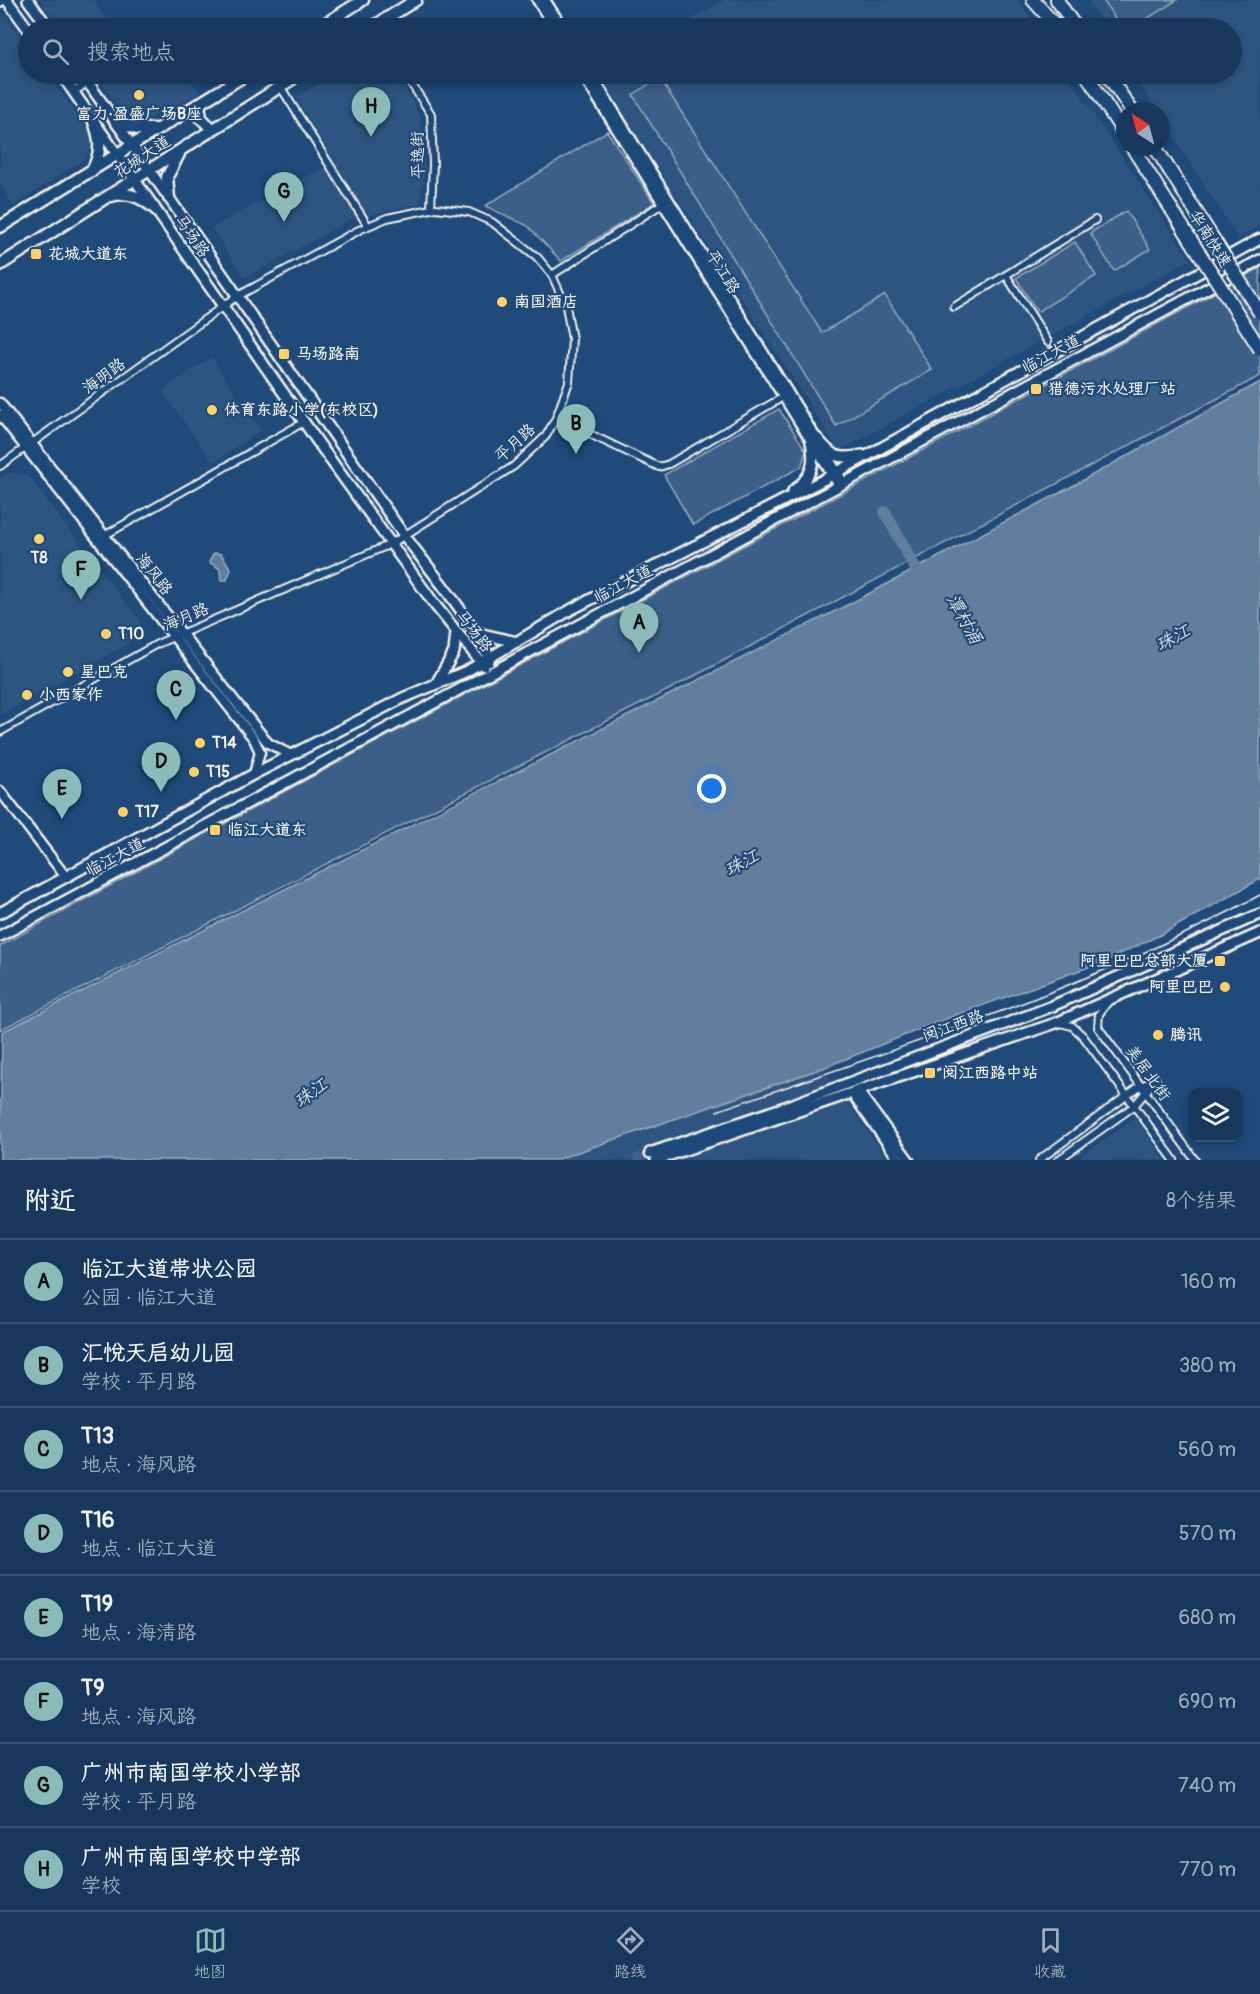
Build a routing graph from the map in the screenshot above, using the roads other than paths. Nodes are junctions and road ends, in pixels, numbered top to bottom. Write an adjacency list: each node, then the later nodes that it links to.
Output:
1 (7, 0): 10 (main road)
2 (28, 0): 11 (main road)
3 (363, 0): 12 (main road)
4 (416, 0): 13 (main road)
5 (537, 0): 14 (street)
6 (545, 0): 15 (street)
7 (1033, 0): 16 (highway)
8 (1040, 0): 17 (highway)
9 (1059, 0): 18 (highway)
10 (20, 18)
11 (42, 18)
12 (334, 18)
13 (389, 18)
14 (548, 18)
15 (557, 18)
16 (1048, 18)
17 (1051, 18)
18 (1069, 18)
19 (68, 84): 30 (main road, 马场路)
20 (85, 84): 30 (street)
21 (89, 84): 35 (main road, 马场路)
22 (231, 84): 32 (main road, 花城大道)
23 (283, 84): 29 (main road, 花城大道)
24 (412, 84): 50 (street, 平逸街)
25 (589, 84): 48 (street, 平江路)
26 (597, 84): 48 (street, 平江路)
27 (1092, 84): 34 (highway)
28 (1114, 84): 31 (highway)
29 (280, 86): 37 (main road, 花城大道); 52 (street)
30 (74, 92): 33 (main road, 马场路)
31 (1126, 102)
32 (199, 104): 36 (main road, 花城大道); 37 (main road)
33 (93, 118): 40 (main road, 马场路); 44 (main road)
34 (1116, 121)
35 (116, 122): 36 (main road); 38 (main road, 马场路)
36 (160, 129): 38 (main road, 花城大道)
37 (212, 129): 39 (main road, 花城大道)
38 (132, 146): 40 (main road, 花城大道); 43 (main road, 马场路)
39 (184, 148): 43 (main road, 花城大道); 47 (main road)
40 (118, 155): 44 (main road, 花城大道); 45 (main road, 马场路)
41 (1138, 156): 64 (highway, 华南快速, bridge)
42 (1161, 156): 62 (highway, 华南快速, bridge)
43 (149, 170): 45 (main road, 花城大道); 47 (main road, 马场路)
44 (92, 171): 53 (main road, 花城大道)
45 (135, 179): 46 (main road, 花城大道); 49 (main road, 马场路)
46 (105, 198): 49 (main road); 56 (main road, 花城大道)
47 (169, 198): 59 (main road, 马场路)
48 (666, 201): 57 (street); 65 (street, 平江路); 70 (street, 平江路)
49 (154, 208): 60 (main road, 马场路)
50 (431, 208): 52 (street, 平月路); 57 (street, 平月路)
51 (1095, 220): 58 (street)
52 (368, 226): 59 (street, 平月路)
53 (0, 227)
54 (1260, 239): 72 (main road, 临江大道)
55 (1260, 260): 75 (main road, 临江大道)
56 (0, 265)
57 (552, 275): 68 (street, 平月路)
58 (1006, 275): 61 (street); 63 (street)
59 (237, 297): 60 (street, 海明路); 79 (main road, 马场路)
60 (223, 306): 69 (main road, 马场路); 71 (street, 海明路)
61 (954, 307)
62 (1260, 313)
63 (1048, 342)
64 (1260, 349)
65 (783, 397): 68 (street); 70 (street, 平江路)
66 (0, 403): 71 (street, 海风路)
67 (0, 415): 71 (street, 海风路)
68 (556, 418): 79 (street, 平月路)
69 (303, 422): 80 (street); 81 (main road, 马场路)
70 (814, 440): 72 (main road); 74 (street, 平江路); 76 (main road)
71 (30, 446): 73 (street, 海明路); 80 (street, 海风路)
72 (870, 454): 74 (main road, 临江大道)
73 (0, 466)
74 (835, 474): 75 (street, 平江路); 76 (main road, 临江大道)
75 (841, 484): 78 (main road, 临江大道)
76 (778, 503): 77 (main road, 临江大道)
77 (748, 518): 78 (main road); 82 (main road, 临江大道)
78 (755, 531): 83 (main road, 临江大道)
79 (405, 536): 81 (street, 平月路); 84 (main road, 马场路)
80 (102, 537): 86 (street, 海风路)
81 (391, 544): 85 (main road, 马场路); 86 (street, 海月路)
82 (572, 609): 83 (main road); 87 (main road, 临江大道)
83 (582, 622): 90 (main road, 临江大道)
84 (469, 625): 85 (main road); 87 (main road); 88 (main road, 马场路)
85 (456, 632): 89 (main road, 马场路); 91 (main road)
86 (177, 635): 94 (street, 海月路); 95 (street, 海风路); 96 (street, 海风路)
87 (517, 642): 88 (main road, 临江大道)
88 (488, 658): 89 (main road, 临江大道); 90 (main road, 马场路)
89 (479, 664): 90 (main road, 马场路); 91 (main road, 临江大道)
90 (491, 670): 93 (main road, 临江大道)
91 (435, 686): 92 (main road, 临江大道)
92 (403, 698): 93 (main road); 95 (main road, 临江大道)
93 (411, 714): 102 (main road, 临江大道)
94 (0, 732)
95 (291, 755): 96 (main road, 临江大道)
96 (254, 774): 98 (main road, 临江大道)
97 (0, 791): 98 (street)
98 (66, 877): 99 (main road, 临江大道)
99 (0, 913)
100 (1260, 914): 110 (main road, 阅江西路)
101 (1260, 933): 103 (main road, 阅江西路)
102 (0, 936)
103 (1111, 999): 104 (main road, 阅江西路); 105 (street, 美居北街)
104 (1056, 1023): 106 (main road, 阅江西路); 108 (street, 美居北街)
105 (1140, 1086): 107 (street, 美居北街); 107 (street); 108 (street)
106 (855, 1093): 110 (main road, 阅江西路); 112 (street); 113 (street)
107 (1146, 1094): 109 (street); 117 (street, 美居北街)
108 (1126, 1096): 109 (street, 美居北街); 111 (street)
109 (1134, 1106): 115 (street); 116 (street, 美居北街)
110 (653, 1157)
111 (1048, 1157): 114 (street)
112 (899, 1160)
113 (909, 1160)
114 (1039, 1160)
115 (1058, 1160)
116 (1174, 1160)
117 (1195, 1160)

